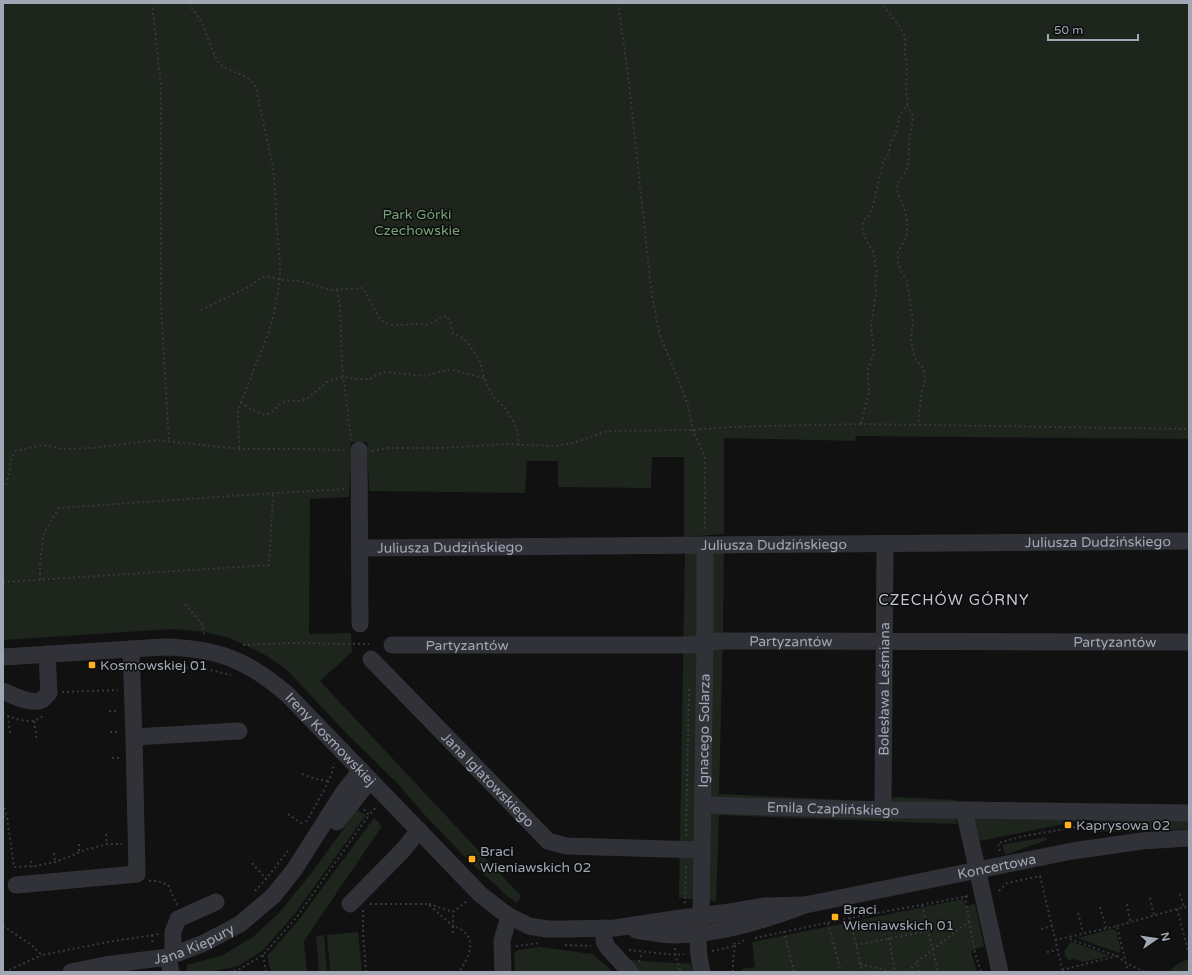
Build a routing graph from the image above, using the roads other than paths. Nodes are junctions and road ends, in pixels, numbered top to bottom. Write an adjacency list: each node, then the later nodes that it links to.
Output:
1 (357, 451): 5 (street)
2 (1189, 541): 3 (street, Juliusza Dudzińskiego)
3 (885, 544): 4 (street, Juliusza Dudzińskiego); 8 (street, Bolesława Leśmiana)
4 (705, 545): 5 (street, Juliusza Dudzińskiego); 7 (street, Ignacego Solarza)
5 (360, 548): 6 (street)
6 (360, 624)
7 (706, 642): 8 (street, Partyzantów); 10 (street, Partyzantów); 19 (street, Ignacego Solarza)
8 (885, 642): 9 (street, Partyzantów); 20 (street, Bolesława Leśmiana)
9 (1189, 642)
10 (392, 645)
11 (131, 649): 12 (street, Ireny Kosmowskiej); 17 (street); 18 (street, Ireny Kosmowskiej)
12 (47, 654): 13 (street, Ireny Kosmowskiej); 15 (street)
13 (3, 657)
14 (372, 659): 25 (street, Jana Iglatowskiego)
15 (3, 691)
16 (239, 730): 17 (street)
17 (126, 734): 27 (street)
18 (365, 775): 23 (street, Ireny Kosmowskiej); 33 (street, Jana Kiepury)
19 (703, 805): 20 (street, Emila Czaplińskiego); 25 (street, Ignacego Solarza)
20 (884, 810): 21 (street, Emila Czaplińskiego)
21 (964, 810): 22 (street, Emila Czaplińskiego); 26 (street)
22 (1189, 813)
23 (419, 830): 29 (street); 30 (street, Ireny Kosmowskiej)
24 (1189, 838): 26 (street, Koncertowa)
25 (694, 850): 31 (street, Ignacego Solarza)
26 (977, 870): 31 (street, Koncertowa); 39 (street)
27 (16, 885)
28 (216, 902): 33 (street)
29 (350, 904)
30 (509, 916): 32 (street, Ireny Kosmowskiej); 35 (street)
31 (701, 927): 32 (street, Ireny Kosmowskiej); 37 (street); 38 (street)
32 (610, 928): 36 (street)
33 (171, 961): 34 (street, Jana Kiepury)
34 (71, 972)
35 (503, 972)
36 (630, 972)
37 (702, 972)
38 (712, 972)
39 (1000, 972)

